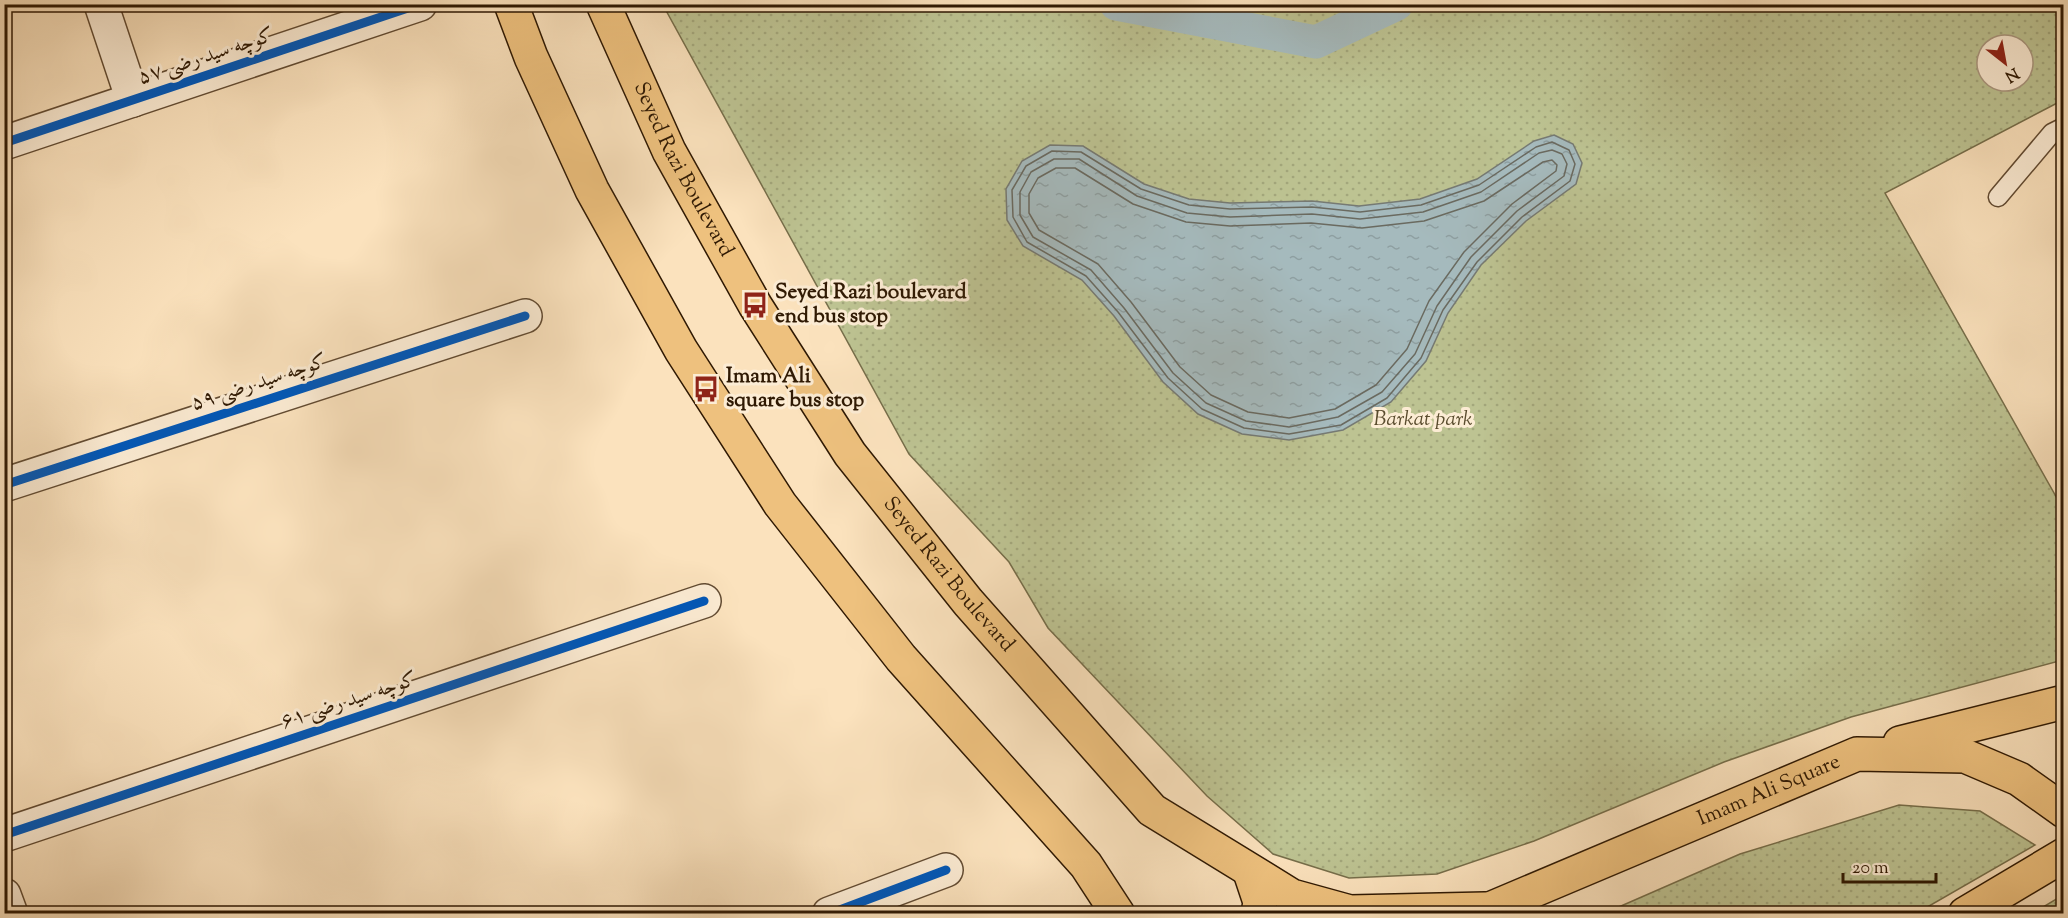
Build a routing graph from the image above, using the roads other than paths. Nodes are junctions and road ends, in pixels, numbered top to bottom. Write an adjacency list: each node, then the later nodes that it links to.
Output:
1 (101, 4): 5 (street)
2 (420, 4): 5 (street, کوچه سید رضی ۵۷)
3 (511, 4): 23 (main road)
4 (603, 4): 18 (main road, Seyed Razi Boulevard)
5 (133, 100): 7 (street, کوچه سید رضی ۵۷)
6 (2064, 127): 8 (lane)
7 (4, 143)
8 (1998, 197)
9 (525, 316): 10 (street, کوچه سید رضی ۵۹)
10 (4, 485)
11 (704, 601): 15 (street, کوچه سید رضی ۶۱)
12 (2064, 702): 13 (main road)
13 (1857, 754): 14 (main road, Imam Ali Square); 20 (main road, Imam Ali Square)
14 (2064, 811)
15 (4, 835)
16 (2064, 855): 25 (main road)
17 (946, 870): 22 (street)
18 (1250, 872): 20 (main road, Seyed Razi Boulevard); 24 (main road)
19 (4, 895): 21 (street)
20 (1481, 911)
21 (10, 914)
22 (830, 914)
23 (1118, 914)
24 (1258, 914)
25 (1965, 914)

